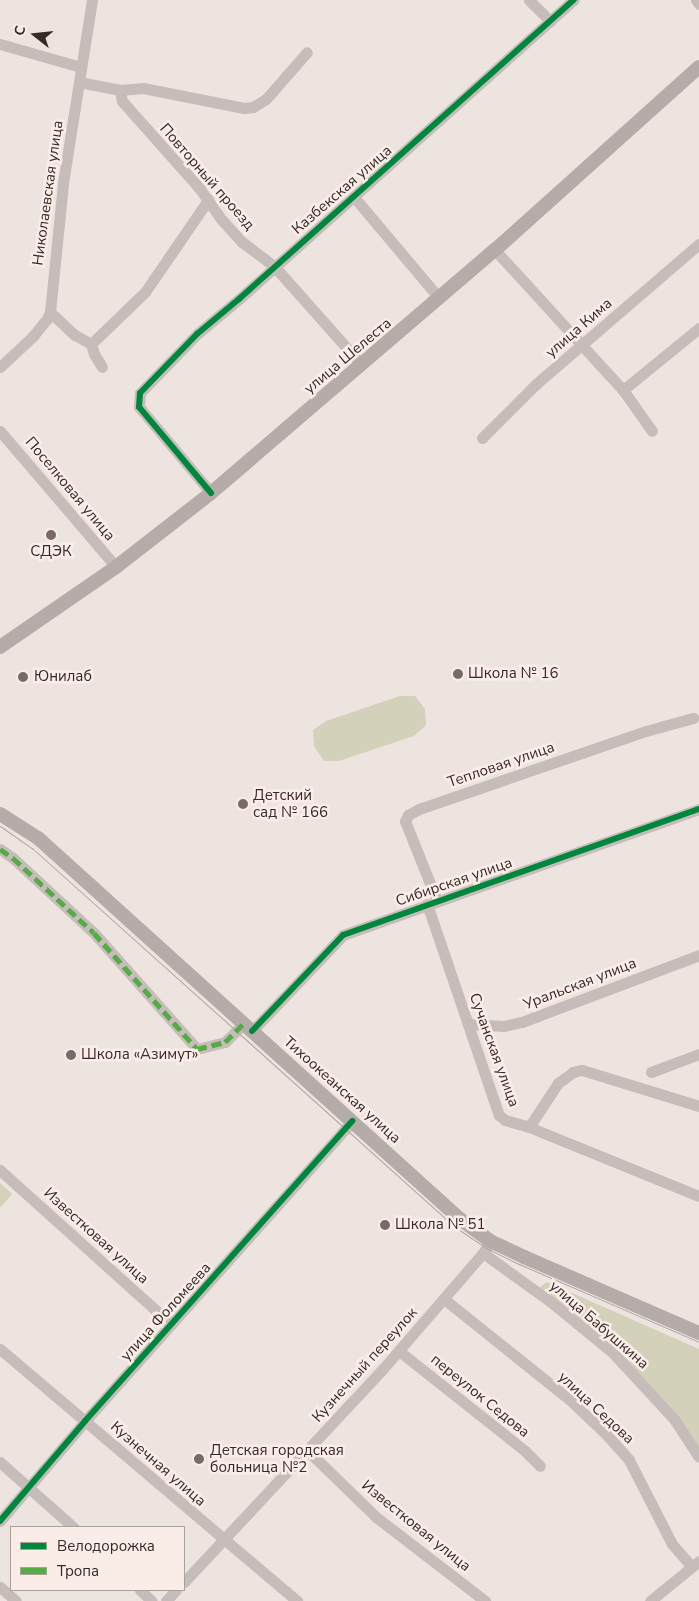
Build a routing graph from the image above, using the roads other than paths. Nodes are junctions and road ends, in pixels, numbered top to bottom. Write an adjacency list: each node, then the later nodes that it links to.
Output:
1 (92, 0): 9 (street, Николаевская улица)
2 (529, 0): 6 (street)
3 (574, 0): 6 (street, Казбекская улица)
4 (696, 0): 5 (street)
5 (699, 4)
6 (550, 21): 13 (street, Казбекская улица)
7 (0, 44): 9 (street)
8 (307, 52): 12 (street)
9 (81, 67): 11 (street, Николаевская улица)
10 (699, 67): 16 (main road, улица Шелеста)
11 (79, 82): 12 (street); 19 (street, Николаевская улица)
12 (120, 90): 14 (street, Повторный проезд)
13 (354, 197): 17 (street, Казбекская улица); 18 (street)
14 (208, 200): 17 (street, Повторный проезд); 21 (street)
15 (699, 244): 22 (street, улица Кима)
16 (495, 250): 18 (main road, улица Шелеста); 22 (street)
17 (274, 266): 23 (street, Повторный проезд); 30 (street, Казбекская улица)
18 (439, 298): 23 (main road, улица Шелеста)
19 (50, 312): 21 (street); 24 (street)
20 (699, 328): 26 (street)
21 (91, 344): 25 (street)
22 (582, 344): 26 (street); 29 (street, улица Кима)
23 (362, 365): 30 (main road, улица Шелеста)
24 (0, 367)
25 (102, 367)
26 (622, 390): 27 (street)
27 (652, 431)
28 (2, 437): 31 (street, Поселковая улица)
29 (482, 438)
30 (211, 493): 31 (main road, улица Шелеста)
31 (116, 567): 32 (main road, улица Шелеста)
32 (0, 647)
33 (693, 718): 37 (street, Тепловая улица)
34 (699, 809): 37 (street, Сибирская улица)
35 (0, 814): 40 (main road, Тихоокеанская улица)
36 (0, 849): 40 (street, Сибирская улица)
37 (432, 902): 39 (street, Сучанская улица); 40 (street, Сибирская улица)
38 (699, 955): 39 (street, Уральская улица)
39 (468, 1024): 45 (street, Сучанская улица)
40 (248, 1027): 44 (main road, Тихоокеанская улица)
41 (699, 1054): 42 (street)
42 (651, 1072)
43 (699, 1106): 45 (street)
44 (352, 1121): 48 (main road, Тихоокеанская улица); 50 (street, улица Фоломеева)
45 (529, 1127): 47 (street, Сучанская улица)
46 (0, 1170): 50 (street, Известковая улица)
47 (699, 1196)
48 (487, 1247): 49 (street, Кузнечный переулок); 51 (main road, Тихоокеанская улица); 56 (street, улица Бабушкина)
49 (444, 1299): 53 (street, Кузнечный переулок); 63 (street, улица Седова)
50 (171, 1324): 54 (street, улица Фоломеева)
51 (699, 1333)
52 (0, 1349): 54 (street, Кузнечная улица)
53 (400, 1351): 55 (street, Кузнечный переулок); 58 (street, переулок Седова)
54 (85, 1420): 59 (street, улица Фоломеева); 62 (street, Кузнечная улица)
55 (308, 1451): 62 (street, Кузнечный переулок); 72 (street, Известковая улица)
56 (699, 1457)
57 (0, 1462): 59 (street)
58 (540, 1466)
59 (29, 1486): 60 (street, улица Фоломеева); 61 (street)
60 (0, 1520)
61 (72, 1526)
62 (223, 1540): 64 (street, Кузнечный переулок); 71 (street, Кузнечная улица)
63 (696, 1564): 73 (street)
64 (185, 1581)
65 (0, 1587): 68 (street)
66 (141, 1591): 69 (street)
67 (175, 1591): 70 (street)
68 (16, 1601)
69 (152, 1601)
70 (166, 1601)
71 (297, 1601)
72 (485, 1601)
73 (650, 1601)

